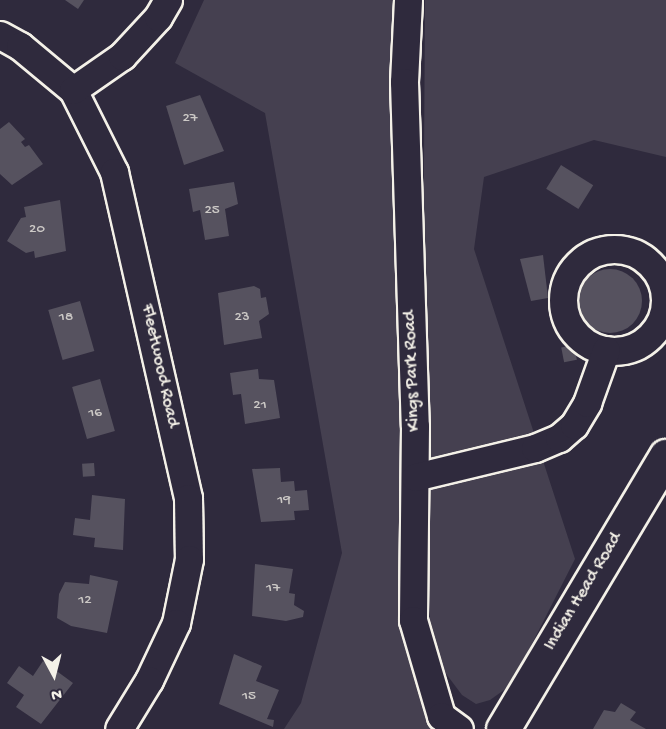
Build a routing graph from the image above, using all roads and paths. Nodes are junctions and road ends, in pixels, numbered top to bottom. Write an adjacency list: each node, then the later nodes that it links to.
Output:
1 (168, 0): 4 (street)
2 (408, 0): 7 (street, Kings Park Road)
3 (0, 35): 4 (street, Fleetwood Road)
4 (73, 90): 8 (street, Fleetwood Road)
5 (606, 350): 7 (street)
6 (666, 456): 10 (main road, Indian Head Road)
7 (415, 477): 9 (street, Kings Park Road)
8 (119, 729)
9 (459, 729)
10 (503, 729)

